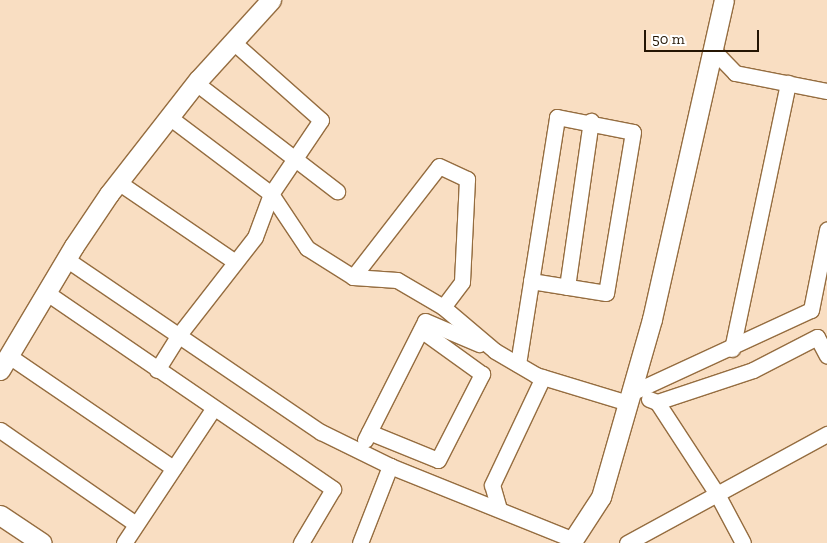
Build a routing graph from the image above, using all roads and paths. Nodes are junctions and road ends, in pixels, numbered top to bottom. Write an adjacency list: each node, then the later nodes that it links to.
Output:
1 (271, 0): 3 (street)
2 (724, 0): 4 (street)
3 (232, 41): 5 (street); 10 (street)
4 (713, 50): 6 (street); 31 (street)
5 (196, 83): 8 (street); 10 (street)
6 (788, 83): 7 (street); 24 (street)
7 (827, 91)
8 (169, 116): 11 (street); 13 (street)
9 (591, 121): 18 (street); 19 (street); 19 (street)
10 (297, 158): 12 (street); 13 (street)
11 (118, 182): 15 (street); 16 (street)
12 (337, 190)
13 (272, 194): 16 (street); 17 (street)
14 (827, 230): 24 (street)
15 (66, 260): 20 (street); 23 (street)
16 (234, 261): 23 (street)
17 (353, 277): 21 (street); 21 (street)
18 (531, 281): 19 (street); 28 (street)
19 (567, 287)
20 (47, 293): 27 (street); 29 (street)
21 (443, 307): 25 (street)
22 (421, 330): 25 (street); 35 (street); 35 (street)
23 (178, 336): 29 (street); 37 (street)
24 (732, 349): 31 (street)
25 (495, 351): 28 (street)
26 (827, 356): 32 (street)
27 (4, 363): 39 (street)
28 (518, 364): 30 (street)
29 (157, 370): 33 (street)
30 (543, 377): 31 (street); 41 (street)
31 (630, 398): 32 (street); 45 (street)
32 (657, 402): 40 (street)
33 (213, 409): 39 (street); 44 (street)
34 (0, 430): 43 (street)
35 (369, 432): 37 (street)
36 (827, 434): 40 (street)
37 (360, 450): 38 (street)
38 (390, 466): 41 (street); 48 (street)
39 (173, 468): 43 (street)
40 (717, 494): 49 (street); 50 (street)
41 (499, 509): 45 (street)
42 (0, 515): 46 (street)
43 (136, 524): 47 (street)
44 (304, 542)
45 (572, 542)
46 (42, 543)
47 (124, 543)
48 (360, 543)
49 (627, 543)
50 (743, 543)

